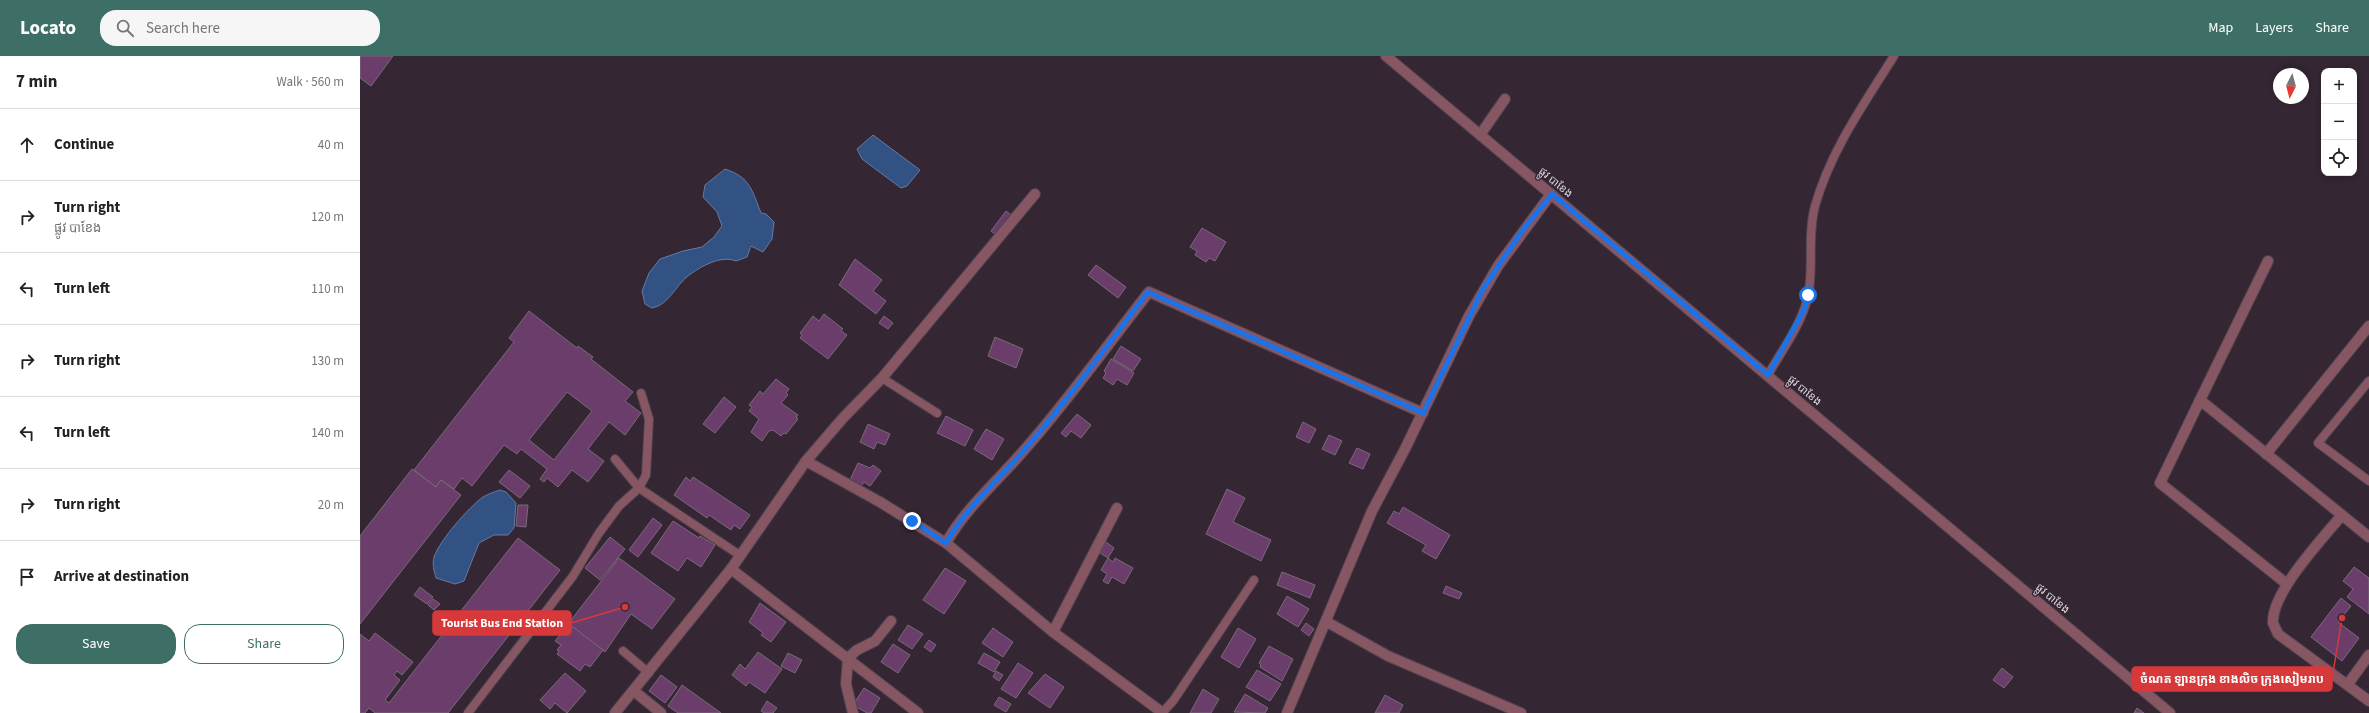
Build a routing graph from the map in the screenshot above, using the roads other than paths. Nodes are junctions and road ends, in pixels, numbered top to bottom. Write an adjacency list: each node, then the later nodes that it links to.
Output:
1 (1386, 56): 4 (street, ផ្លូវ បាខែង)
2 (1894, 56): 9 (lane)
3 (1505, 99): 4 (street)
4 (1480, 135): 6 (street, ផ្លូវ បាខែង)
5 (1035, 194): 10 (street)
6 (1552, 194): 9 (street, ផ្លូវ បាខែង); 15 (street)
7 (2268, 261): 13 (street)
8 (2369, 326): 16 (street)
9 (1768, 375): 47 (street, ផ្លូវ បាខែង)
10 (882, 378): 14 (lane); 18 (street)
11 (2369, 381): 19 (lane)
12 (641, 393): 20 (lane)
13 (2200, 400): 16 (street); 28 (street)
14 (937, 413)
15 (1423, 413): 24 (street); 30 (street)
16 (2266, 454): 22 (street)
17 (615, 459): 20 (lane)
18 (806, 461): 24 (street); 25 (street)
19 (2369, 481)
20 (638, 488): 25 (lane); 39 (lane)
21 (1117, 508): 31 (street)
22 (2342, 515): 23 (street); 28 (street)
23 (2369, 537)
24 (946, 543): 31 (street)
25 (741, 556): 26 (street)
26 (731, 569): 34 (street); 35 (street)
27 (1254, 580): 44 (lane)
28 (2287, 584): 36 (street)
29 (891, 621): 34 (street)
30 (1327, 622): 45 (street); 46 (street)
31 (1053, 632): 44 (street)
32 (623, 651): 35 (lane)
33 (2369, 655): 36 (street)
34 (848, 658): 42 (street); 43 (street)
35 (649, 672): 37 (street)
36 (2348, 684): 38 (street)
37 (634, 691): 40 (street); 41 (street)
38 (2369, 701)
39 (468, 713)
40 (615, 713)
41 (661, 713)
42 (852, 713)
43 (918, 713)
44 (1162, 713)
45 (1287, 713)
46 (1521, 713)
47 (2170, 713)

